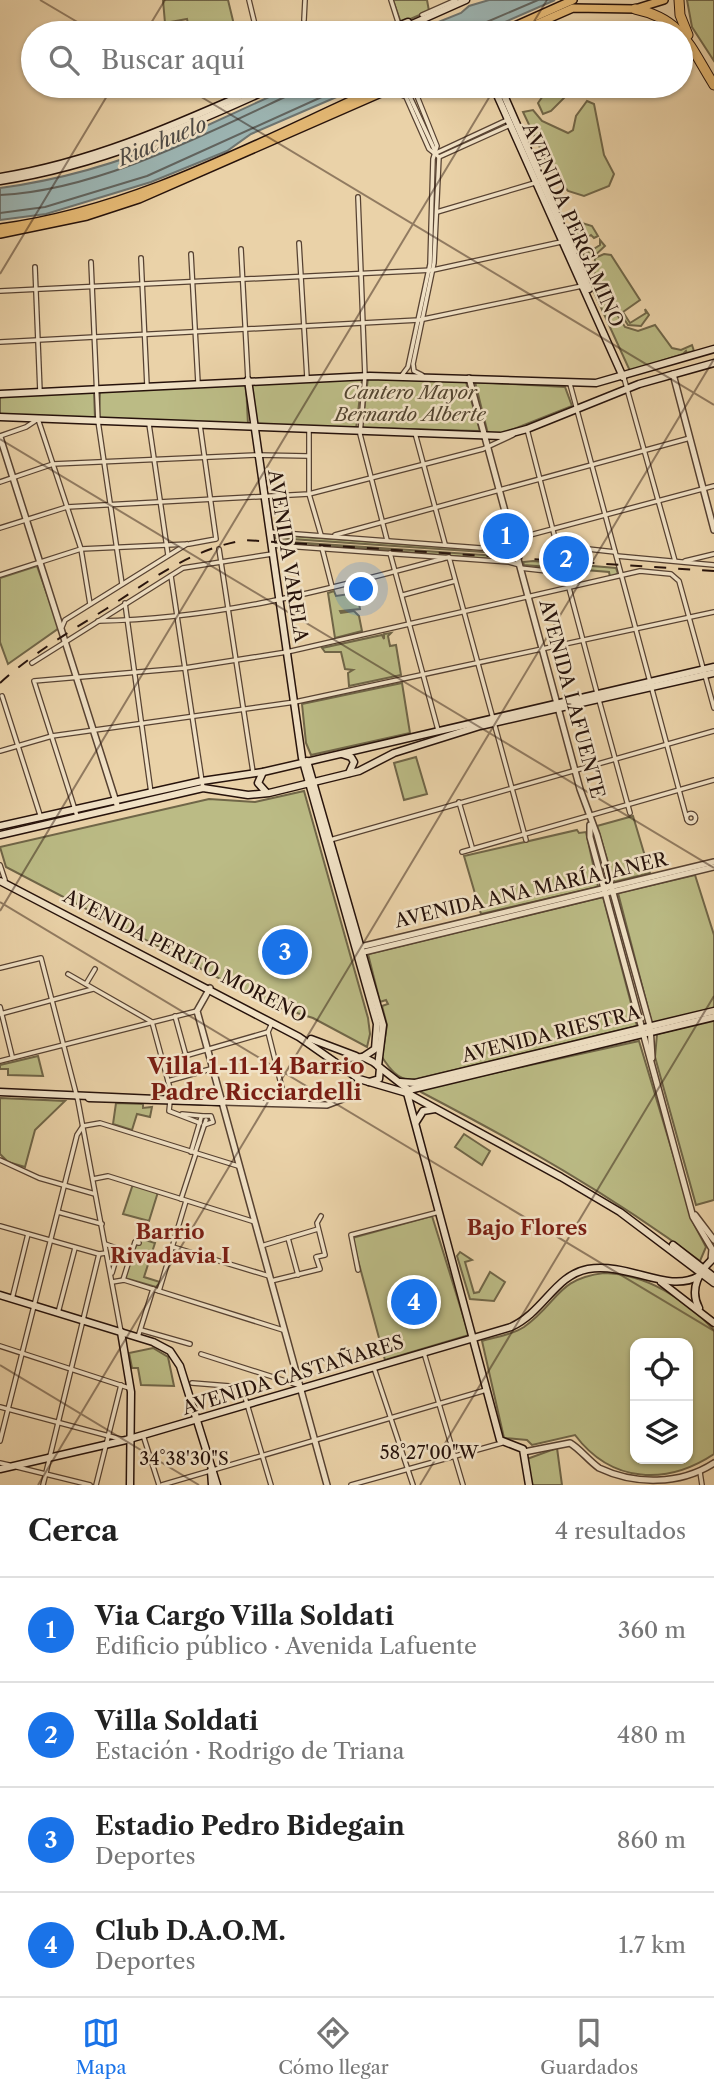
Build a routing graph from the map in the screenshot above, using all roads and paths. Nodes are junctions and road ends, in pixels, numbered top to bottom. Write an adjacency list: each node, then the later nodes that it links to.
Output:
1 (249, 0): 12 (street)
2 (305, 0): 11 (street)
3 (391, 0): 13 (street)
4 (466, 0): 9 (main road)
5 (573, 0): 15 (main road)
6 (618, 0): 10 (main road)
7 (664, 0): 10 (main road)
8 (679, 0): 18 (highway)
9 (456, 1): 14 (main road)
10 (635, 9): 16 (main road); 17 (highway)
11 (304, 20)
12 (254, 21)
13 (398, 21)
14 (414, 21)
15 (526, 21)
16 (543, 21)
17 (669, 21)
18 (683, 21)
19 (693, 43): 21 (highway)
20 (693, 52): 22 (highway)
21 (714, 76)
22 (714, 85)
23 (234, 98): 35 (main road)
24 (247, 98): 35 (main road)
25 (356, 98): 34 (main road)
26 (363, 98): 34 (main road)
27 (406, 98): 33 (street)
28 (411, 98): 33 (street)
29 (418, 98): 33 (street)
30 (500, 98): 32 (main road, AVENIDA PERGAMINO)
31 (504, 98): 32 (main road, AVENIDA PERGAMINO)
32 (512, 121): 33 (street); 36 (main road, AVENIDA PERGAMINO)
33 (437, 155): 39 (street)
34 (216, 164): 38 (main road); 38 (main road)
35 (0, 179)
36 (539, 182): 39 (street); 43 (main road, AVENIDA PERGAMINO)
37 (359, 197): 51 (street)
38 (88, 212): 40 (main road)
39 (434, 212): 50 (street)
40 (33, 225): 41 (main road); 42 (main road)
41 (0, 228)
42 (0, 234)
43 (564, 239): 50 (street); 57 (main road, AVENIDA PERGAMINO)
44 (299, 243): 52 (street)
45 (241, 249): 53 (street)
46 (191, 254): 54 (street)
47 (141, 258): 55 (street)
48 (91, 262): 56 (street)
49 (35, 267): 58 (street)
50 (431, 270): 51 (street); 60 (street)
51 (361, 272): 52 (street); 61 (street)
52 (301, 276): 53 (street); 62 (street)
53 (242, 278): 54 (street); 63 (street)
54 (192, 281): 55 (street); 64 (street)
55 (141, 283): 56 (street); 65 (street)
56 (92, 285): 58 (street); 66 (street)
57 (585, 286): 60 (street); 75 (main road, AVENIDA PERGAMINO)
58 (35, 288): 59 (street); 67 (street)
59 (0, 291)
60 (421, 319): 61 (street); 72 (street); 74 (street)
61 (364, 322): 62 (street); 73 (street)
62 (304, 325): 63 (street); 76 (street)
63 (245, 329): 64 (street); 78 (street)
64 (195, 332): 65 (street); 79 (street)
65 (145, 334): 66 (street); 81 (street)
66 (94, 337): 67 (street); 83 (street)
67 (37, 339): 68 (street); 84 (street)
68 (0, 342)
69 (714, 349): 75 (main road)
70 (714, 363): 71 (main road)
71 (673, 374): 82 (main road); 100 (street)
72 (402, 375): 73 (main road); 74 (main road)
73 (365, 376): 76 (main road); 95 (street)
74 (424, 376): 77 (main road)
75 (627, 376): 80 (main road); 82 (street)
76 (307, 378): 78 (main road)
77 (469, 378): 80 (main road); 98 (street, AVENIDA LAFUENTE)
78 (247, 380): 79 (main road); 92 (main road, AVENIDA VARELA)
79 (198, 383): 81 (main road)
80 (570, 384): 86 (street)
81 (147, 386): 83 (main road)
82 (628, 388): 86 (main road); 102 (street)
83 (97, 389): 84 (main road); 89 (street)
84 (40, 392): 85 (main road)
85 (0, 394)
86 (576, 408): 94 (main road); 110 (street)
87 (0, 417): 88 (main road)
88 (38, 419): 89 (main road); 99 (street); 108 (street)
89 (98, 420): 90 (main road); 107 (street)
90 (149, 424): 91 (main road); 106 (street)
91 (200, 425): 92 (main road); 105 (street)
92 (252, 428): 93 (main road); 103 (main road, AVENIDA VARELA)
93 (309, 429): 95 (main road); 104 (street)
94 (527, 429): 97 (main road); 112 (street)
95 (360, 431): 96 (main road); 113 (street)
96 (415, 433): 98 (main road); 109 (street)
97 (515, 433): 98 (main road); 101 (street)
98 (485, 436): 101 (street, AVENIDA LAFUENTE)
99 (0, 437): 111 (street)
100 (690, 438): 102 (street); 117 (street)
101 (487, 448): 109 (street); 116 (street, AVENIDA LAFUENTE)
102 (644, 450): 110 (street); 121 (street)
103 (257, 455): 104 (street); 105 (street); 119 (main road, AVENIDA VARELA)
104 (308, 456): 118 (street)
105 (205, 457): 106 (street); 120 (street)
106 (154, 460): 107 (street); 122 (street)
107 (103, 462): 108 (street); 123 (street)
108 (53, 464): 111 (street); 124 (street)
109 (423, 465): 113 (street); 125 (street)
110 (592, 465): 112 (street); 126 (street)
111 (15, 477): 114 (street); 127 (street)
112 (539, 478): 116 (street); 130 (street)
113 (371, 479): 118 (street); 128 (street)
114 (0, 482)
115 (714, 486): 117 (street)
116 (499, 489): 125 (street); 136 (street, AVENIDA LAFUENTE)
117 (703, 490): 121 (street); 131 (street)
118 (309, 494): 119 (street); 133 (street)
119 (264, 497): 120 (street); 132 (main road, AVENIDA VARELA)
120 (211, 500): 122 (street); 138 (street)
121 (658, 501): 126 (street); 153 (street)
122 (160, 503): 123 (street); 137 (street)
123 (110, 505): 124 (street); 141 (street)
124 (67, 507): 127 (street); 143 (street)
125 (435, 507): 128 (street); 139 (street)
126 (606, 515): 130 (street); 147 (street)
127 (28, 520): 129 (street); 151 (street)
128 (382, 522): 134 (street); 135 (street)
129 (0, 528)
130 (553, 529): 136 (street); 147 (street)
131 (714, 530)
132 (270, 532): 133 (street); 140 (main road, AVENIDA VARELA)
133 (321, 535): 134 (street)
134 (329, 536): 135 (street)
135 (387, 540): 139 (street)
136 (513, 540): 139 (street); 156 (street, AVENIDA LAFUENTE)
137 (166, 544): 138 (street); 141 (street); 149 (street)
138 (189, 544): 149 (street)
139 (445, 544)
140 (271, 545): 142 (street); 146 (main road, AVENIDA VARELA)
141 (116, 546): 143 (street); 162 (street)
142 (322, 548): 145 (street); 163 (street)
143 (81, 549): 151 (street); 169 (street)
144 (219, 549): 152 (street)
145 (390, 553): 150 (street); 157 (street)
146 (272, 554): 152 (street); 167 (main road, AVENIDA VARELA)
147 (616, 554): 153 (street); 160 (street)
148 (714, 554): 154 (street)
149 (168, 555): 162 (street)
150 (449, 557): 156 (street); 157 (street); 161 (street)
151 (42, 561): 158 (street); 173 (street)
152 (221, 561): 159 (street); 170 (street)
153 (676, 561): 154 (street)
154 (682, 562): 155 (street)
155 (714, 565)
156 (520, 567): 164 (street); 166 (street, AVENIDA LAFUENTE)
157 (396, 571): 163 (street); 165 (street)
158 (0, 575)
159 (171, 575): 168 (street); 175 (street)
160 (621, 575): 164 (street); 174 (street); 181 (street)
161 (455, 581): 165 (street); 171 (street)
162 (122, 584): 169 (street)
163 (332, 587): 167 (street)
164 (569, 587): 166 (street); 182 (street)
165 (402, 595): 179 (street)
166 (528, 597): 171 (street); 184 (street, AVENIDA LAFUENTE)
167 (280, 601): 170 (street); 185 (main road, AVENIDA VARELA)
168 (125, 603): 177 (street); 178 (street)
169 (90, 604): 176 (street)
170 (229, 611): 175 (street); 186 (street)
171 (463, 611): 179 (street); 187 (street)
172 (714, 612): 174 (street)
173 (58, 617): 176 (street); 180 (street)
174 (688, 617): 181 (street); 192 (street)
175 (178, 618): 178 (street); 190 (street)
176 (65, 620): 180 (street)
177 (98, 621): 178 (street); 183 (street)
178 (127, 621): 191 (street)
179 (410, 624): 185 (street); 193 (street)
180 (62, 627): 183 (street)
181 (636, 628): 182 (street); 196 (street)
182 (583, 640): 184 (street); 198 (street)
183 (67, 641): 188 (street); 195 (street)
184 (542, 648): 187 (street); 200 (street, AVENIDA LAFUENTE)
185 (287, 652): 186 (street); 199 (main road, AVENIDA VARELA)
186 (235, 661): 190 (street); 202 (street)
187 (477, 662): 193 (street); 204 (street)
188 (32, 663)
189 (714, 667): 192 (main road)
190 (185, 668): 191 (street); 203 (street)
191 (134, 672): 195 (street); 205 (street)
192 (704, 672): 194 (main road); 196 (main road); 201 (street)
193 (423, 673): 199 (street); 208 (street)
194 (714, 673)
195 (79, 678): 206 (street); 209 (street)
196 (651, 685): 198 (main road); 210 (street)
197 (2, 696): 211 (street)
198 (598, 696): 200 (main road); 214 (street)
199 (295, 702): 202 (street); 215 (main road, AVENIDA VARELA)
200 (558, 705): 204 (main road); 216 (street, AVENIDA LAFUENTE)
201 (714, 708)
202 (242, 710): 203 (street); 218 (street)
203 (192, 718): 205 (street); 222 (street)
204 (493, 720): 208 (main road); 219 (main road); 223 (street)
205 (142, 724): 206 (street); 225 (street)
206 (96, 731): 209 (street); 228 (street)
207 (714, 731): 210 (street)
208 (438, 732): 213 (main road)
209 (52, 736): 211 (street); 230 (street)
210 (666, 743): 214 (street); 224 (street)
211 (18, 746): 212 (street); 234 (street)
212 (0, 751)
213 (341, 754): 215 (main road); 219 (main road)
214 (615, 759): 216 (street); 229 (street)
215 (306, 762): 217 (main road); 221 (main road, AVENIDA VARELA)
216 (575, 771): 223 (street); 232 (street, AVENIDA LAFUENTE)
217 (263, 772): 218 (main road); 226 (main road)
218 (253, 774): 222 (main road)
219 (347, 774): 221 (main road)
220 (714, 780): 224 (street)
221 (312, 783): 226 (main road); 240 (main road, AVENIDA VARELA)
222 (202, 785): 225 (main road); 226 (main road); 228 (main road)
223 (512, 788): 227 (street); 237 (street)
224 (680, 790): 229 (street); 233 (street)
225 (151, 793): 228 (main road)
226 (269, 793)
227 (459, 803): 240 (street); 241 (street)
228 (118, 804): 230 (main road)
229 (628, 805): 231 (street); 232 (street)
230 (76, 813): 234 (main road)
231 (630, 813)
232 (588, 816): 235 (street, AVENIDA LAFUENTE); 237 (street)
233 (686, 816)
234 (41, 821): 236 (main road); 238 (main road)
235 (590, 825): 246 (street, AVENIDA LAFUENTE); 247 (street, AVENIDA LAFUENTE)
236 (0, 827)
237 (524, 834): 239 (street); 241 (street)
238 (0, 835)
239 (526, 840)
240 (328, 841): 248 (main road, AVENIDA VARELA)
241 (472, 848): 242 (street)
242 (462, 852)
243 (0, 865): 245 (street)
244 (714, 865): 246 (street, AVENIDA ANA MARÍA JANER)
245 (2, 879): 254 (main road, AVENIDA PERITO MORENO)
246 (612, 889): 247 (street, AVENIDA ANA MARÍA JANER); 264 (street, AVENIDA LAFUENTE)
247 (604, 891): 248 (street, AVENIDA ANA MARÍA JANER); 264 (street, AVENIDA LAFUENTE)
248 (359, 951): 270 (main road, AVENIDA VARELA); 273 (main road, AVENIDA VARELA)
249 (0, 968): 255 (street)
250 (95, 968): 252 (street)
251 (68, 974): 252 (street)
252 (86, 984): 253 (street)
253 (94, 989): 255 (street); 262 (street)
254 (210, 989): 257 (street); 263 (main road, AVENIDA PERITO MORENO); 270 (main road, AVENIDA PERITO MORENO)
255 (52, 1001): 259 (street); 266 (street)
256 (0, 1007): 259 (street)
257 (197, 1011): 260 (street); 267 (street)
258 (714, 1011): 264 (main road, AVENIDA RIESTRA)
259 (1, 1014): 269 (street)
260 (176, 1016): 262 (street); 268 (street)
261 (714, 1017): 264 (main road, AVENIDA RIESTRA)
262 (152, 1022): 266 (street); 272 (street)
263 (272, 1023): 265 (street); 275 (main road, AVENIDA PERITO MORENO)
264 (646, 1030): 276 (main road, AVENIDA RIESTRA); 297 (street, AVENIDA LAFUENTE)
265 (268, 1032): 267 (street); 286 (street)
266 (63, 1044): 269 (street); 283 (street)
267 (209, 1049): 268 (street); 274 (street)
268 (186, 1056): 272 (street)
269 (12, 1057): 271 (street)
270 (360, 1057): 273 (main road, AVENIDA PERITO MORENO); 275 (main road, AVENIDA VARELA)
271 (0, 1060)
272 (164, 1062): 279 (street)
273 (379, 1067): 277 (main road); 278 (main road)
274 (215, 1068): 279 (street); 285 (street)
275 (350, 1073): 277 (main road, AVENIDA PERITO MORENO)
276 (462, 1075): 278 (main road, AVENIDA RIESTRA); 282 (main road, AVENIDA RIESTRA)
277 (363, 1080): 281 (main road); 286 (street)
278 (395, 1080): 281 (main road)
279 (168, 1081): 284 (street)
280 (0, 1092): 283 (main road)
281 (408, 1092): 282 (main road, AVENIDA RIESTRA); 287 (main road); 288 (main road)
282 (417, 1092): 318 (main road)
283 (77, 1096): 284 (main road); 289 (street)
284 (170, 1100): 285 (main road); 290 (street)
285 (223, 1102): 286 (street); 292 (street)
286 (286, 1104)
287 (437, 1109): 288 (main road); 318 (main road)
288 (415, 1122): 299 (main road)
289 (83, 1126): 290 (street); 293 (street); 294 (street)
290 (194, 1152): 292 (street); 296 (street)
291 (0, 1160): 294 (street)
292 (240, 1166): 301 (street)
293 (92, 1179): 295 (street); 296 (street)
294 (65, 1185): 295 (street); 298 (street)
295 (95, 1194): 302 (street)
296 (184, 1200): 301 (street); 312 (street)
297 (692, 1210): 307 (street, AVENIDA LAFUENTE); 316 (street, AVENIDA LAFUENTE)
298 (58, 1212): 302 (street); 308 (street)
299 (440, 1212): 317 (street); 340 (main road)
300 (321, 1216): 304 (street)
301 (255, 1222): 311 (street)
302 (102, 1224): 309 (street)
303 (0, 1226): 305 (street)
304 (318, 1228): 306 (street); 319 (street)
305 (28, 1234): 308 (street); 330 (street)
306 (288, 1238): 311 (street); 319 (street)
307 (714, 1240)
308 (50, 1241): 313 (street); 331 (street)
309 (105, 1244): 314 (street); 320 (street)
310 (135, 1245): 324 (street)
311 (261, 1246): 322 (street)
312 (173, 1247): 322 (street); 328 (street)
313 (75, 1248): 315 (street); 333 (street)
314 (106, 1253): 315 (street); 320 (street)
315 (99, 1254): 335 (street)
316 (713, 1259): 318 (main road)
317 (358, 1270)
318 (701, 1273): 321 (main road); 323 (main road, AVENIDA CASTAÑARES); 326 (main road); 332 (main road)
319 (298, 1275): 322 (street)
320 (111, 1276): 325 (street)
321 (714, 1277)
322 (269, 1279): 337 (street)
323 (657, 1279): 332 (main road, AVENIDA CASTAÑARES); 340 (main road, AVENIDA CASTAÑARES)
324 (123, 1280): 325 (street); 327 (street)
325 (112, 1282): 338 (street)
326 (714, 1283)
327 (153, 1289): 328 (street); 336 (street)
328 (159, 1291): 337 (street)
329 (0, 1295): 330 (main road)
330 (12, 1299): 331 (main road)
331 (34, 1306): 333 (main road); 344 (street)
332 (699, 1309): 334 (main road)
333 (58, 1313): 335 (main road)
334 (712, 1319)
335 (84, 1321): 338 (main road); 347 (street)
336 (141, 1330): 339 (street); 341 (street)
337 (283, 1330): 350 (street)
338 (121, 1332): 339 (main road); 351 (main road)
339 (138, 1338): 358 (main road)
340 (473, 1338): 343 (main road, AVENIDA CASTAÑARES); 352 (main road)
341 (190, 1344)
342 (0, 1346): 344 (street)
343 (424, 1352): 346 (main road, AVENIDA CASTAÑARES); 354 (street)
344 (22, 1353): 347 (street); 356 (street)
345 (201, 1354): 350 (street)
346 (374, 1368): 350 (main road, AVENIDA CASTAÑARES); 357 (street)
347 (71, 1369): 349 (street); 359 (street)
348 (192, 1383): 353 (street)
349 (121, 1385): 351 (street); 360 (street)
350 (298, 1387): 353 (main road, AVENIDA CASTAÑARES); 364 (street)
351 (131, 1388): 362 (main road)
352 (486, 1390): 354 (street); 365 (main road)
353 (247, 1404): 358 (main road, AVENIDA CASTAÑARES); 368 (street)
354 (440, 1404): 357 (street); 370 (street)
355 (0, 1408): 356 (street)
356 (8, 1409): 359 (street); 363 (street)
357 (389, 1419): 364 (street); 375 (street)
358 (195, 1420): 361 (main road, AVENIDA CASTAÑARES); 376 (main road)
359 (58, 1421): 360 (street); 369 (street)
360 (108, 1434): 362 (street); 366 (street)
361 (143, 1435): 362 (main road, AVENIDA CASTAÑARES); 383 (street)
362 (129, 1440): 366 (main road, AVENIDA CASTAÑARES); 382 (main road)
363 (0, 1441)
364 (314, 1441): 368 (street); 387 (street)
365 (502, 1443): 367 (main road); 370 (street)
366 (105, 1445): 369 (main road, AVENIDA CASTAÑARES); 381 (street)
367 (524, 1451): 377 (street); 391 (main road)
368 (262, 1456): 376 (street); 386 (street)
369 (50, 1457): 373 (main road, AVENIDA CASTAÑARES); 378 (street)
370 (456, 1457): 375 (street); 390 (street)
371 (0, 1462): 373 (street)
372 (714, 1463): 377 (street)
373 (13, 1466): 374 (main road, AVENIDA CASTAÑARES); 378 (street)
374 (0, 1469)
375 (407, 1470): 388 (street); 389 (street)
376 (211, 1471): 383 (street); 384 (main road); 385 (main road)
377 (700, 1472): 392 (street)
378 (45, 1474): 379 (street); 380 (street)
379 (43, 1485)
380 (90, 1485)
381 (96, 1485)
382 (130, 1485)
383 (160, 1485)
384 (212, 1485)
385 (217, 1485)
386 (271, 1485)
387 (327, 1485)
388 (351, 1485)
389 (413, 1485)
390 (463, 1485)
391 (529, 1485)
392 (702, 1485)

